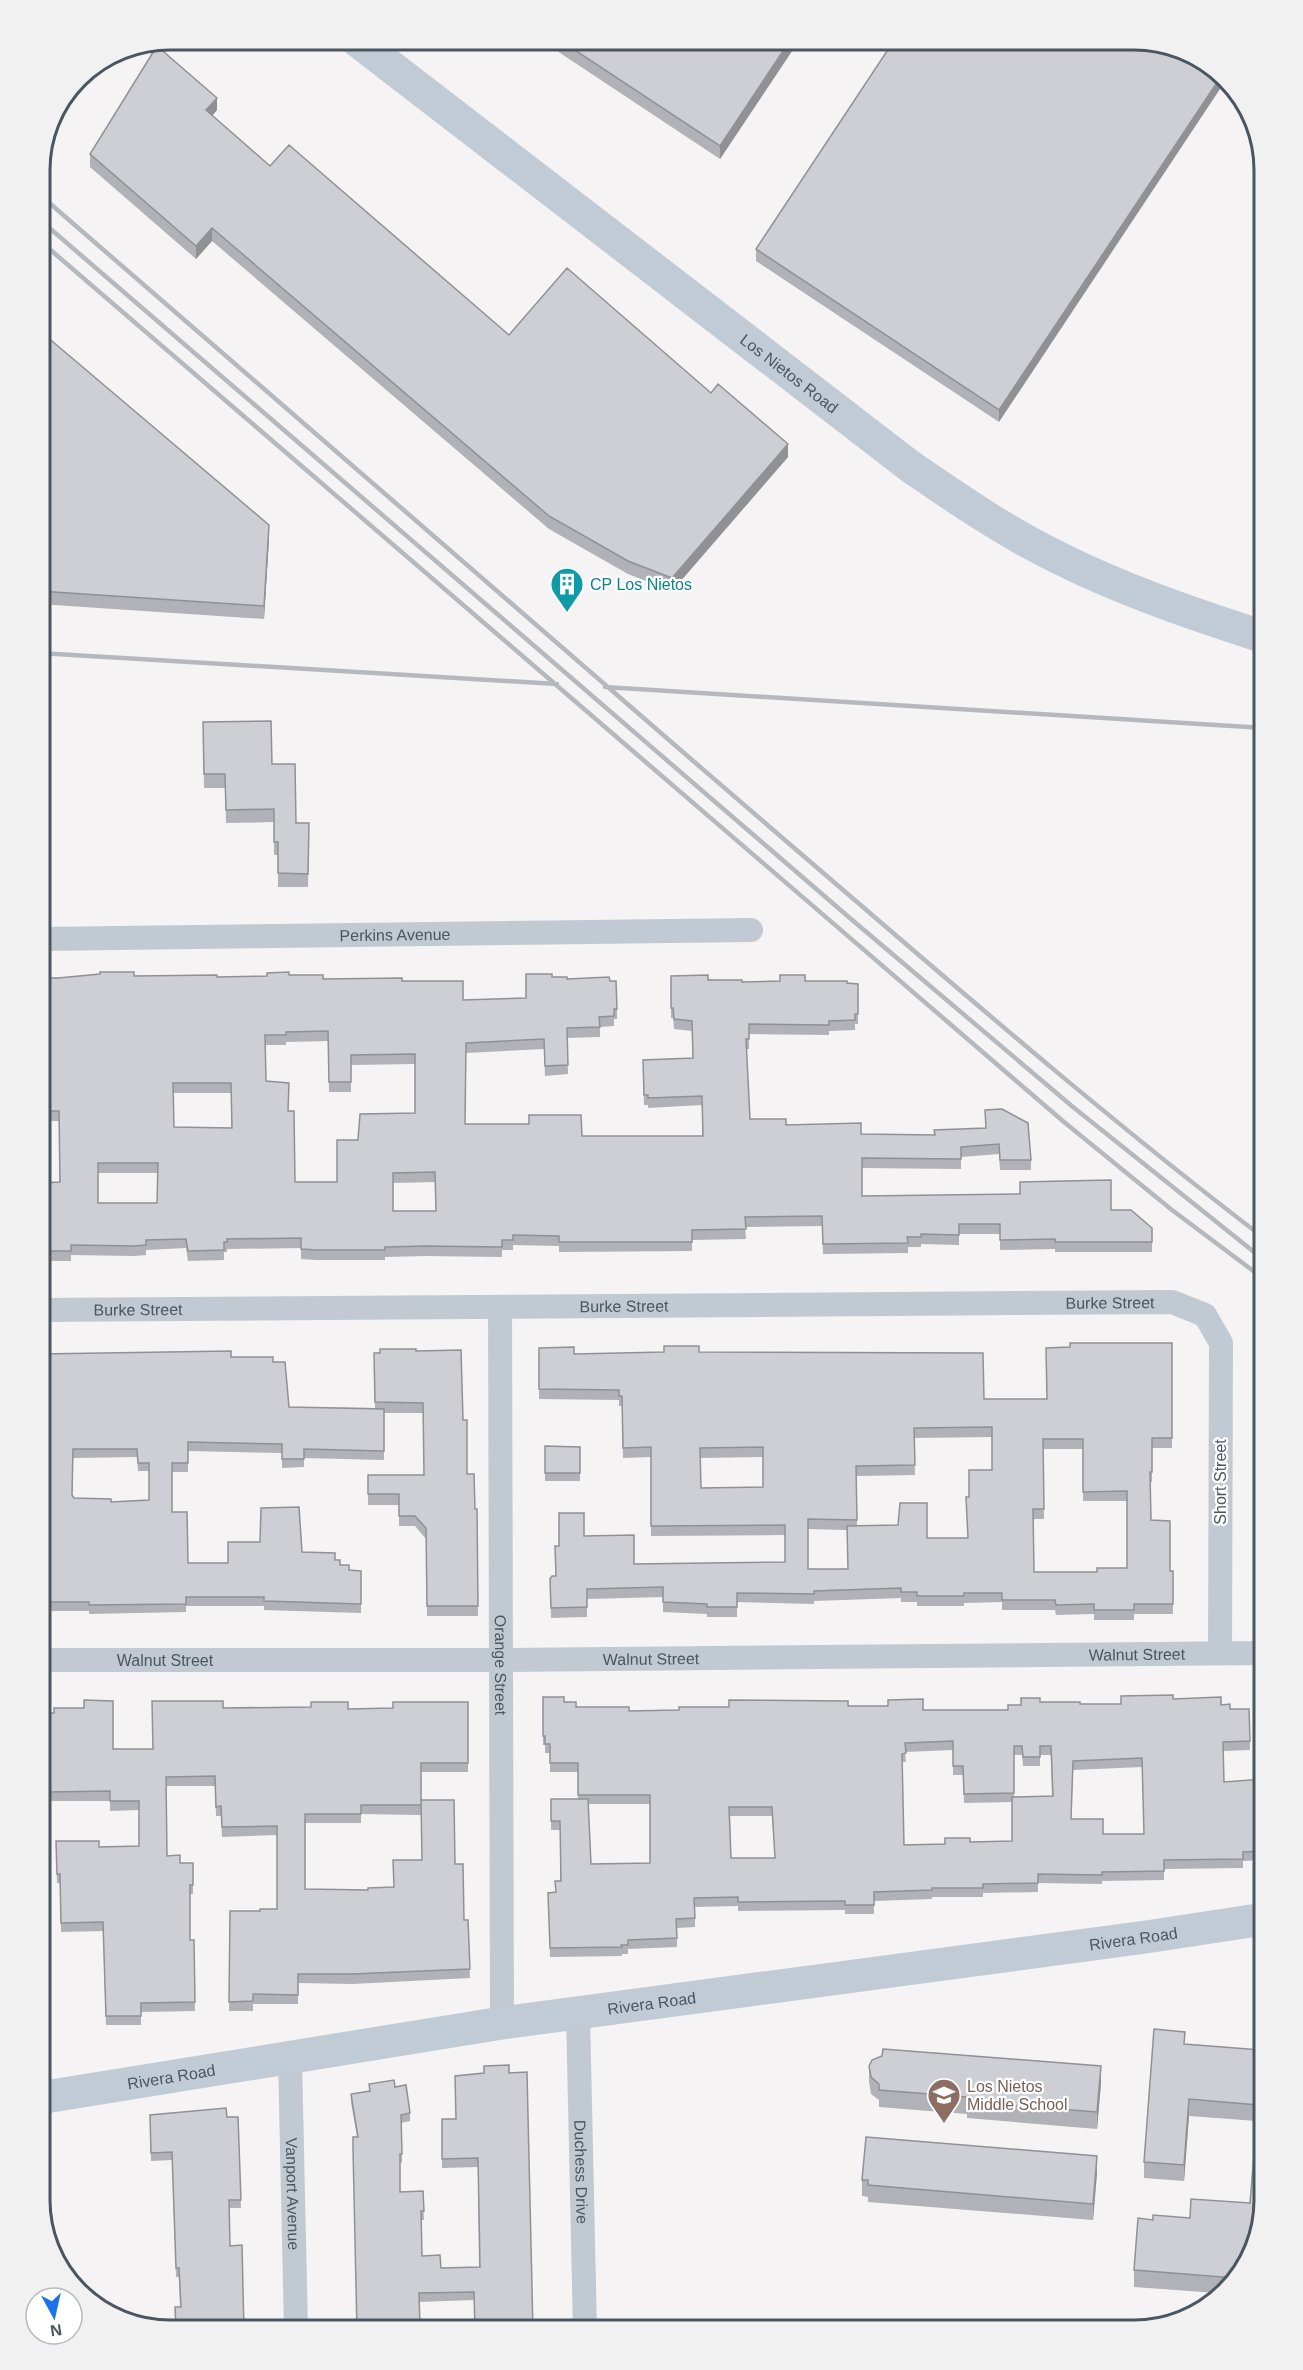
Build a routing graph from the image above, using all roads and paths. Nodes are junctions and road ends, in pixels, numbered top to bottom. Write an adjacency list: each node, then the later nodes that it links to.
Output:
1 (369, 50): 2 (street, Los Nietos Road)
2 (1254, 634)
3 (751, 930): 4 (street, Perkins Avenue)
4 (50, 939)
5 (500, 1307): 6 (street, Burke Street); 7 (street, Burke Street); 11 (street, Orange Street)
6 (50, 1310)
7 (1205, 1315): 8 (street, Short Street)
8 (1220, 1653): 9 (street, Walnut Street); 11 (street, Walnut Street)
9 (1254, 1653)
10 (50, 1660): 11 (street, Walnut Street)
11 (500, 1660): 14 (street, Orange Street)
12 (1254, 1920): 13 (street, Rivera Road)
13 (578, 2013): 14 (street, Rivera Road); 18 (street, Duchess Drive)
14 (502, 2023): 15 (street, Rivera Road)
15 (290, 2058): 16 (street, Rivera Road); 17 (street, Vanport Avenue)
16 (50, 2096)
17 (296, 2320)
18 (585, 2320)

